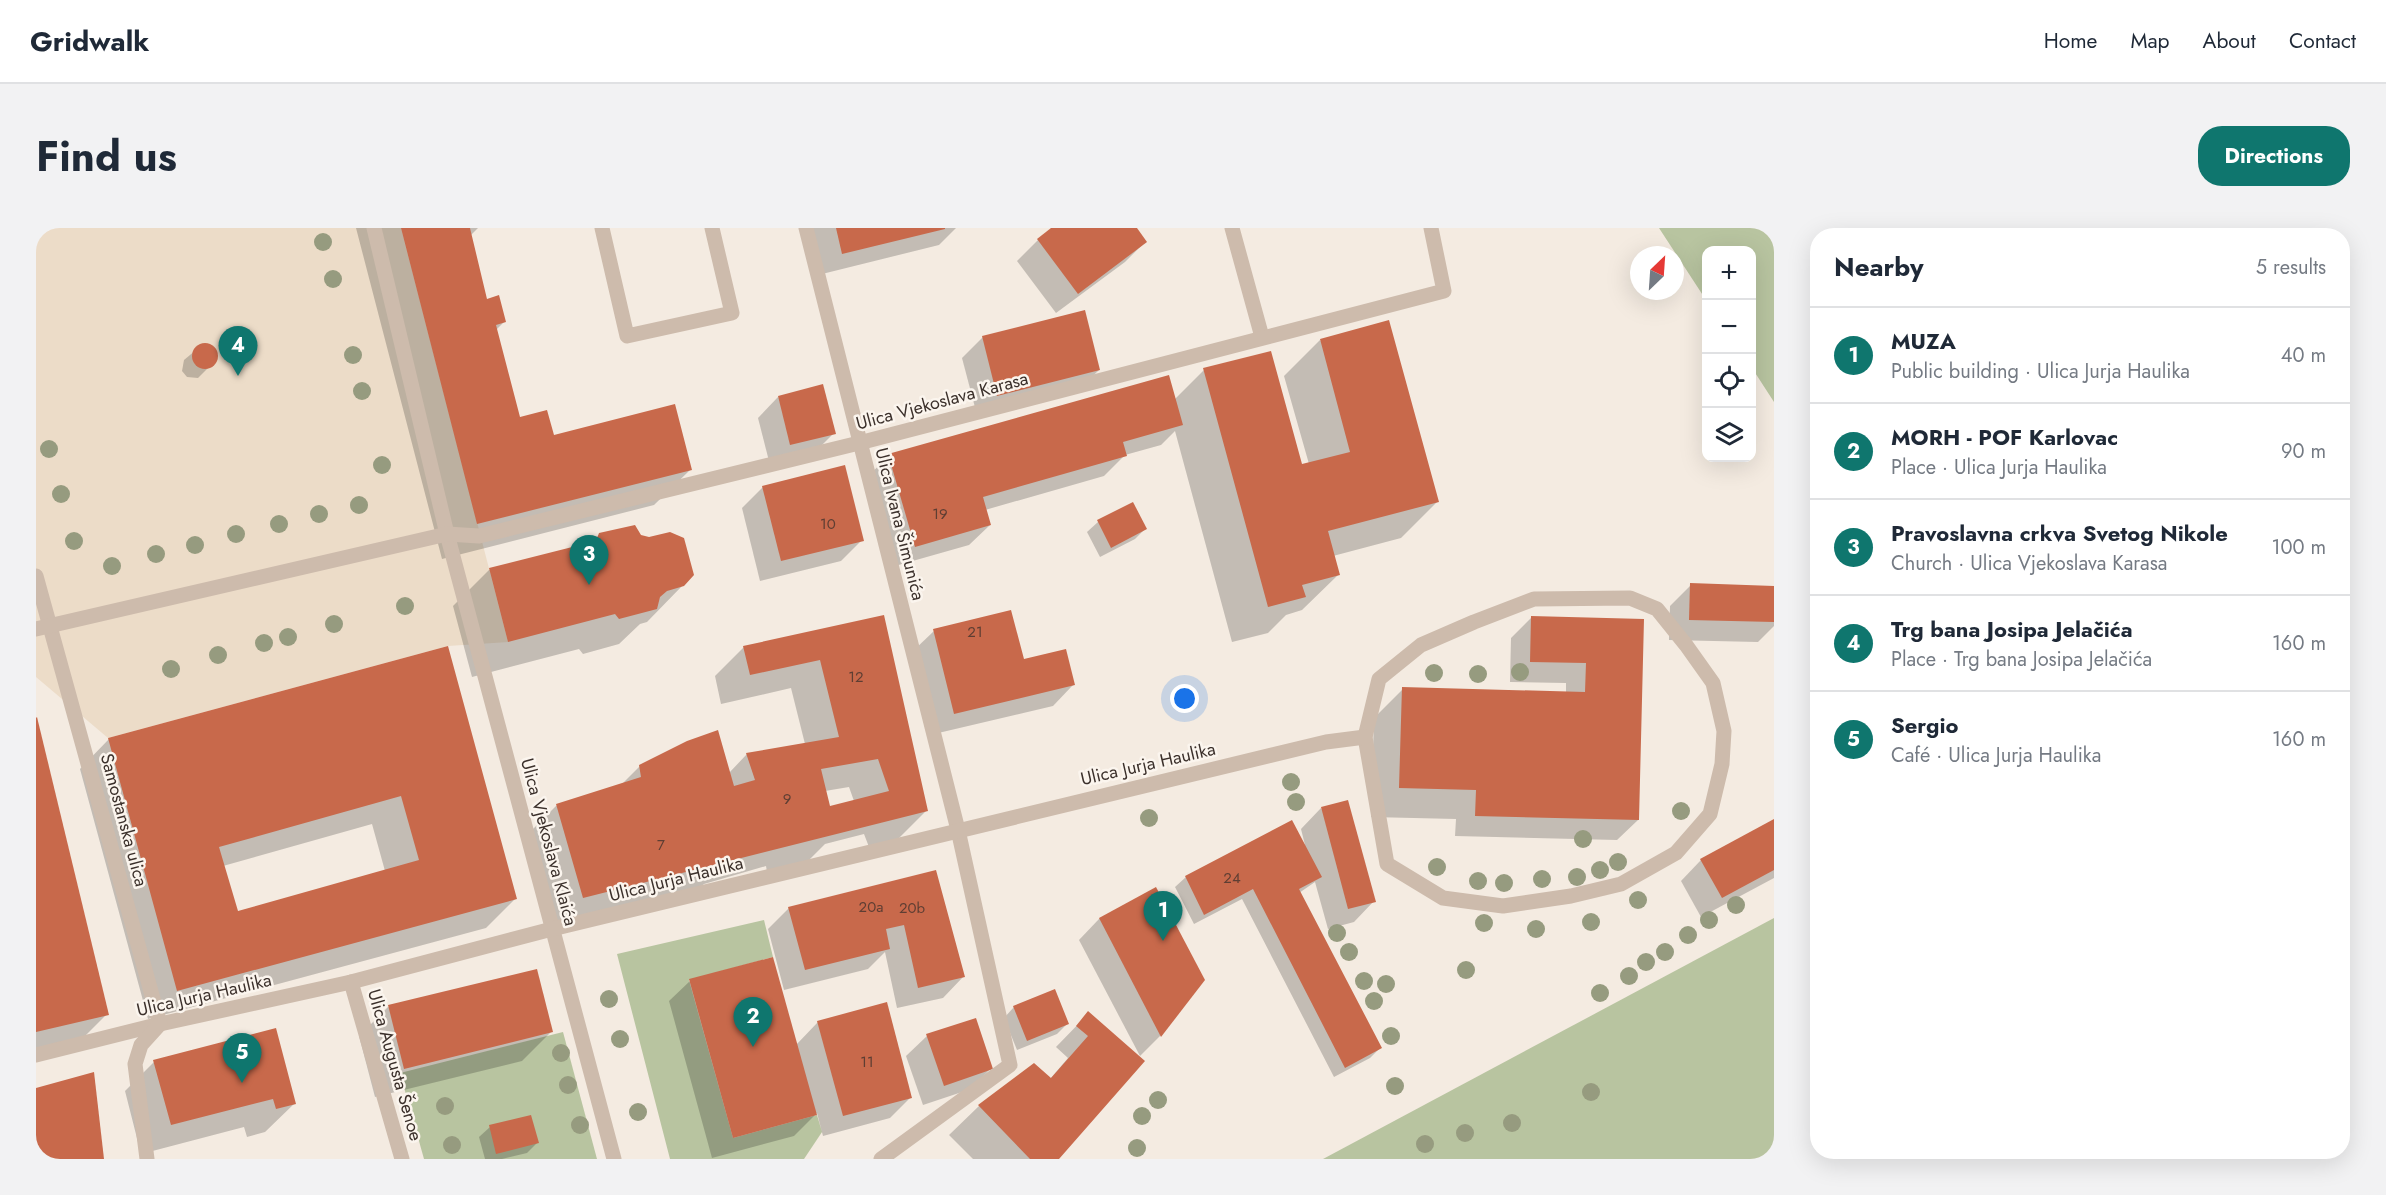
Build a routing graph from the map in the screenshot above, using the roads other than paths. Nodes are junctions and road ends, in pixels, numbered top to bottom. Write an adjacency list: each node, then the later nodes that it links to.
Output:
1 (374, 228): 9 (street, Ulica Vjekoslava Klaića)
2 (602, 228): 3 (street)
3 (712, 228)
4 (806, 228): 8 (street, Ulica Ivana Šimunića)
5 (1232, 228): 7 (street)
6 (1431, 228): 7 (street, Ulica Vjekoslava Karasa)
7 (1262, 337): 8 (street, Ulica Vjekoslava Karasa)
8 (859, 443): 9 (street, Ulica Vjekoslava Karasa); 13 (street, Ulica Ivana Šimunića)
9 (447, 534): 11 (street, Ulica Vjekoslava Karasa); 14 (street, Ulica Vjekoslava Klaića)
10 (36, 576): 11 (street, Samostanska ulica)
11 (43, 628): 16 (street, Samostanska ulica)
12 (1365, 737): 12 (street); 13 (street, Ulica Jurja Haulika)
13 (958, 830): 14 (street, Ulica Jurja Haulika); 21 (street, Ulica Ivana Šimunića)
14 (552, 929): 15 (street, Ulica Jurja Haulika); 20 (street, Ulica Vjekoslava Klaića)
15 (351, 982): 16 (street, Ulica Jurja Haulika); 19 (street, Ulica Augusta Šenoe)
16 (160, 1024): 17 (street, Ulica Jurja Haulika); 18 (street)
17 (36, 1055)
18 (147, 1159)
19 (402, 1159)
20 (614, 1159)
21 (881, 1159)

